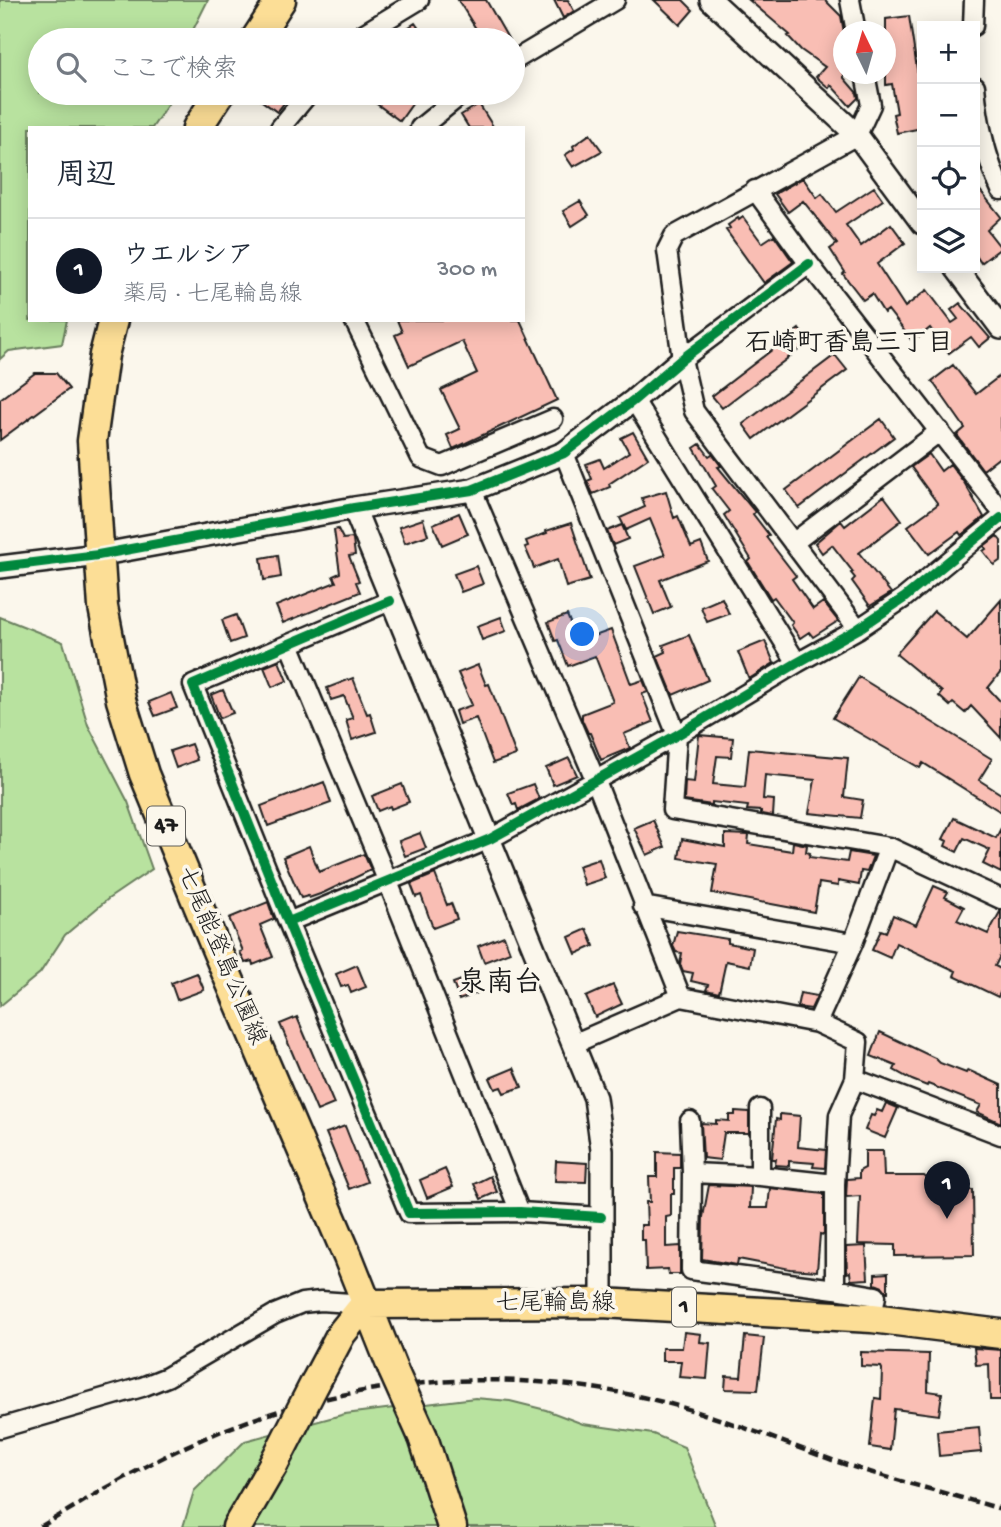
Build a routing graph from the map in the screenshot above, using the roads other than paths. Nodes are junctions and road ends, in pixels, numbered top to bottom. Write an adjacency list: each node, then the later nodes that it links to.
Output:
1 (281, 0): 9 (main road)
2 (419, 0): 10 (street)
3 (615, 0): 11 (street)
4 (711, 0): 20 (street)
5 (850, 0): 7 (street)
6 (974, 0): 8 (street)
7 (854, 21)
8 (974, 21)
9 (263, 28)
10 (373, 28)
11 (525, 54)
12 (866, 84): 20 (street)
13 (212, 105): 16 (main road)
14 (299, 105): 17 (street)
15 (448, 105): 18 (street)
16 (198, 126)
17 (282, 126)
18 (422, 126)
19 (980, 128): 22 (street)
20 (857, 135): 21 (street); 23 (street)
21 (755, 190): 24 (street); 29 (street)
22 (1001, 190)
23 (917, 216)
24 (808, 264): 29 (street); 32 (street)
25 (960, 273): 28 (street)
26 (112, 322): 39 (main road, 七尾能登島公園線 / 47)
27 (355, 322): 31 (street)
28 (1001, 328)
29 (682, 359): 30 (street); 38 (street)
30 (634, 400): 33 (street); 44 (street)
31 (553, 419)
32 (940, 431): 36 (street); 38 (street)
33 (564, 453): 34 (street); 45 (street)
34 (472, 490): 35 (street); 46 (street)
35 (354, 508): 39 (street); 41 (street)
36 (1001, 511)
37 (1001, 518): 42 (street)
38 (793, 543): 42 (street)
39 (98, 555): 40 (street); 68 (main road, 七尾能登島公園線 / 47)
40 (0, 567)
41 (390, 601): 43 (street); 47 (street)
42 (858, 629): 44 (street)
43 (289, 644): 49 (street); 52 (street)
44 (797, 663): 45 (street)
45 (677, 735): 46 (street); 48 (street)
46 (595, 779): 47 (street); 51 (street)
47 (490, 839): 49 (street); 56 (street)
48 (889, 847): 50 (street); 53 (street)
49 (388, 882): 52 (street); 64 (street)
50 (1001, 899)
51 (643, 906): 53 (street); 54 (street)
52 (288, 922): 64 (street)
53 (853, 943): 55 (street)
54 (681, 997): 55 (street); 56 (street)
55 (817, 1023): 57 (street)
56 (573, 1044): 65 (street)
57 (855, 1079): 60 (street); 63 (street)
58 (760, 1109): 62 (street)
59 (690, 1121): 61 (street)
60 (1001, 1135)
61 (692, 1173): 62 (street); 66 (street)
62 (760, 1176): 63 (street)
63 (835, 1184): 66 (street)
64 (520, 1212): 65 (street)
65 (601, 1217): 67 (street)
66 (835, 1289): 69 (street)
67 (601, 1303): 68 (main road, 七尾輪島線 / 1); 69 (main road, 七尾輪島線 / 1)
68 (365, 1304): 71 (street); 72 (main road, bridge); 73 (main road, 七尾能登島公園線 / 47, bridge)
69 (872, 1318): 70 (main road, 七尾輪島線 / 1)
70 (1001, 1334)
71 (0, 1427)
72 (237, 1527)
73 (452, 1527)

